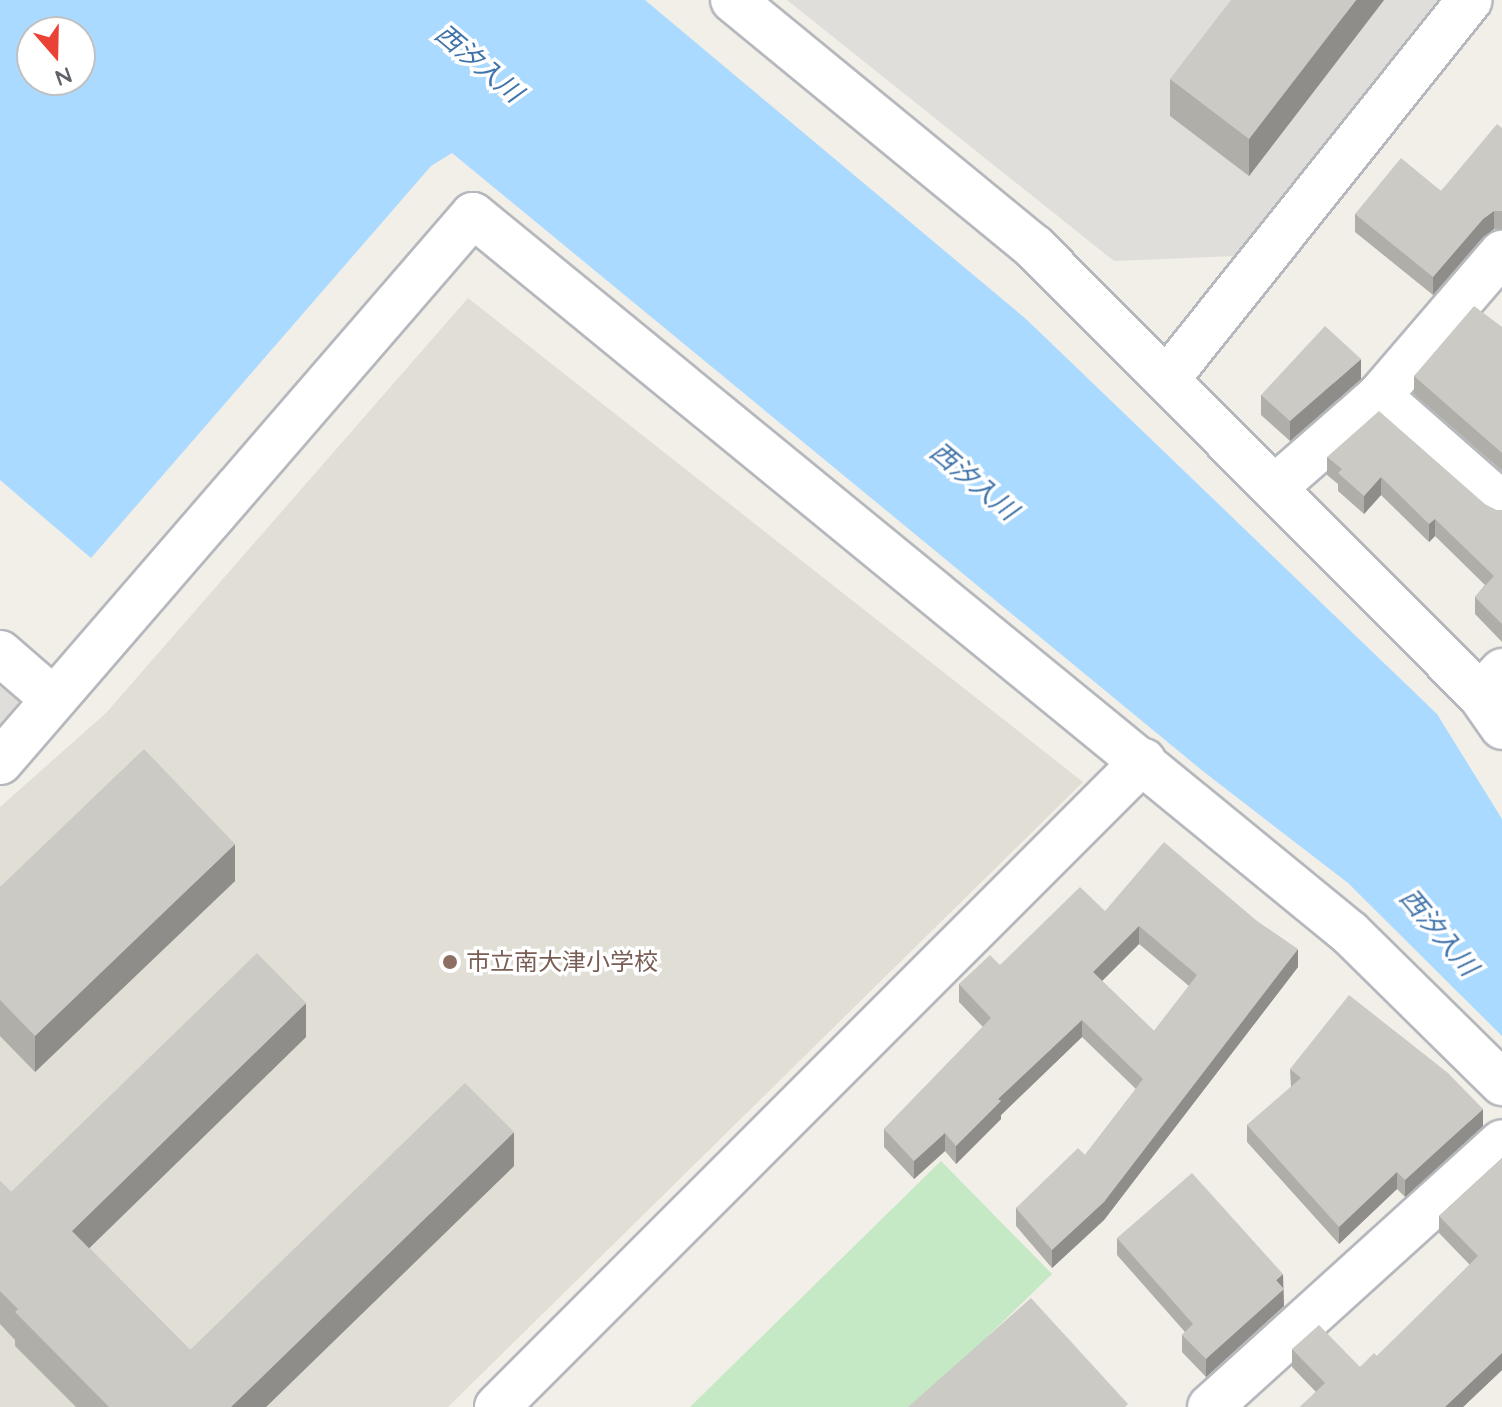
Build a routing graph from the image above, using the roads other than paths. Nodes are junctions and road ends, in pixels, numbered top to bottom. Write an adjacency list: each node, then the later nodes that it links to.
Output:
1 (733, 0): 4 (street)
2 (1470, 0): 4 (street)
3 (1502, 253): 5 (street)
4 (1167, 379): 6 (street)
5 (1379, 396): 6 (street); 7 (street)
6 (1274, 488): 10 (street)
7 (1502, 504)
8 (0, 653): 9 (street)
9 (52, 698): 11 (street); 12 (street)
10 (1495, 698)
11 (1143, 761): 13 (street); 15 (street)
12 (0, 762)
13 (1502, 1083)
14 (1502, 1142): 16 (street)
15 (499, 1406)
16 (1210, 1407)

